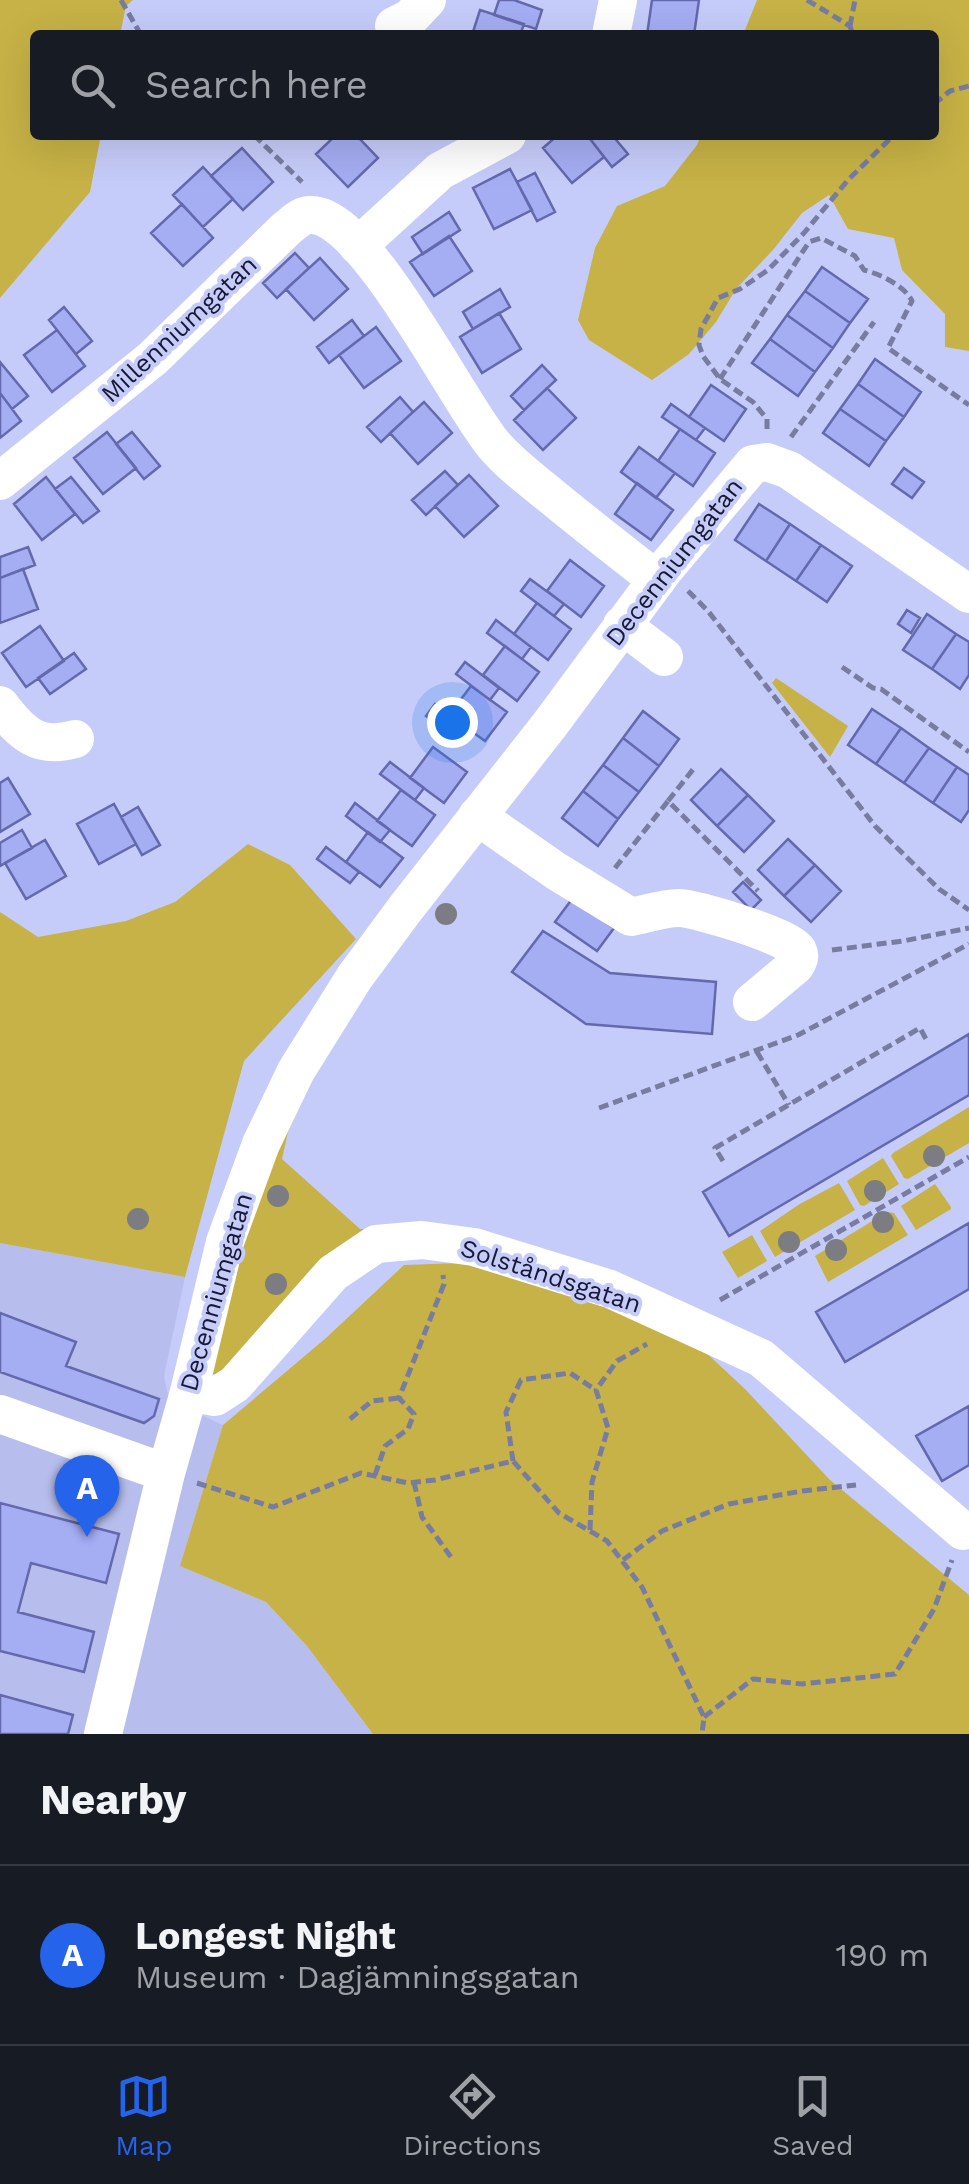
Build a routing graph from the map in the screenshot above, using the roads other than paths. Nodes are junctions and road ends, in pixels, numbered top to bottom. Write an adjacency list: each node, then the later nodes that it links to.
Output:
1 (427, 0): 3 (street)
2 (618, 0): 4 (street)
3 (394, 26)
4 (613, 30)
5 (498, 140): 6 (street)
6 (358, 246): 7 (street, Millenniumgatan); 8 (street)
7 (0, 481)
8 (661, 575): 9 (street, Decenniumgatan); 10 (street, Decenniumgatan)
9 (969, 594)
10 (622, 625): 11 (street); 14 (street, Decenniumgatan)
11 (664, 657)
12 (0, 705): 13 (street)
13 (75, 738)
14 (478, 816): 15 (street); 16 (street, Decenniumgatan)
15 (752, 1002)
16 (189, 1392): 18 (street, Decenniumgatan); 19 (street, Solståndsgatan)
17 (0, 1414): 18 (street)
18 (166, 1473): 20 (street, Decenniumgatan)
19 (963, 1531)
20 (103, 1734)

